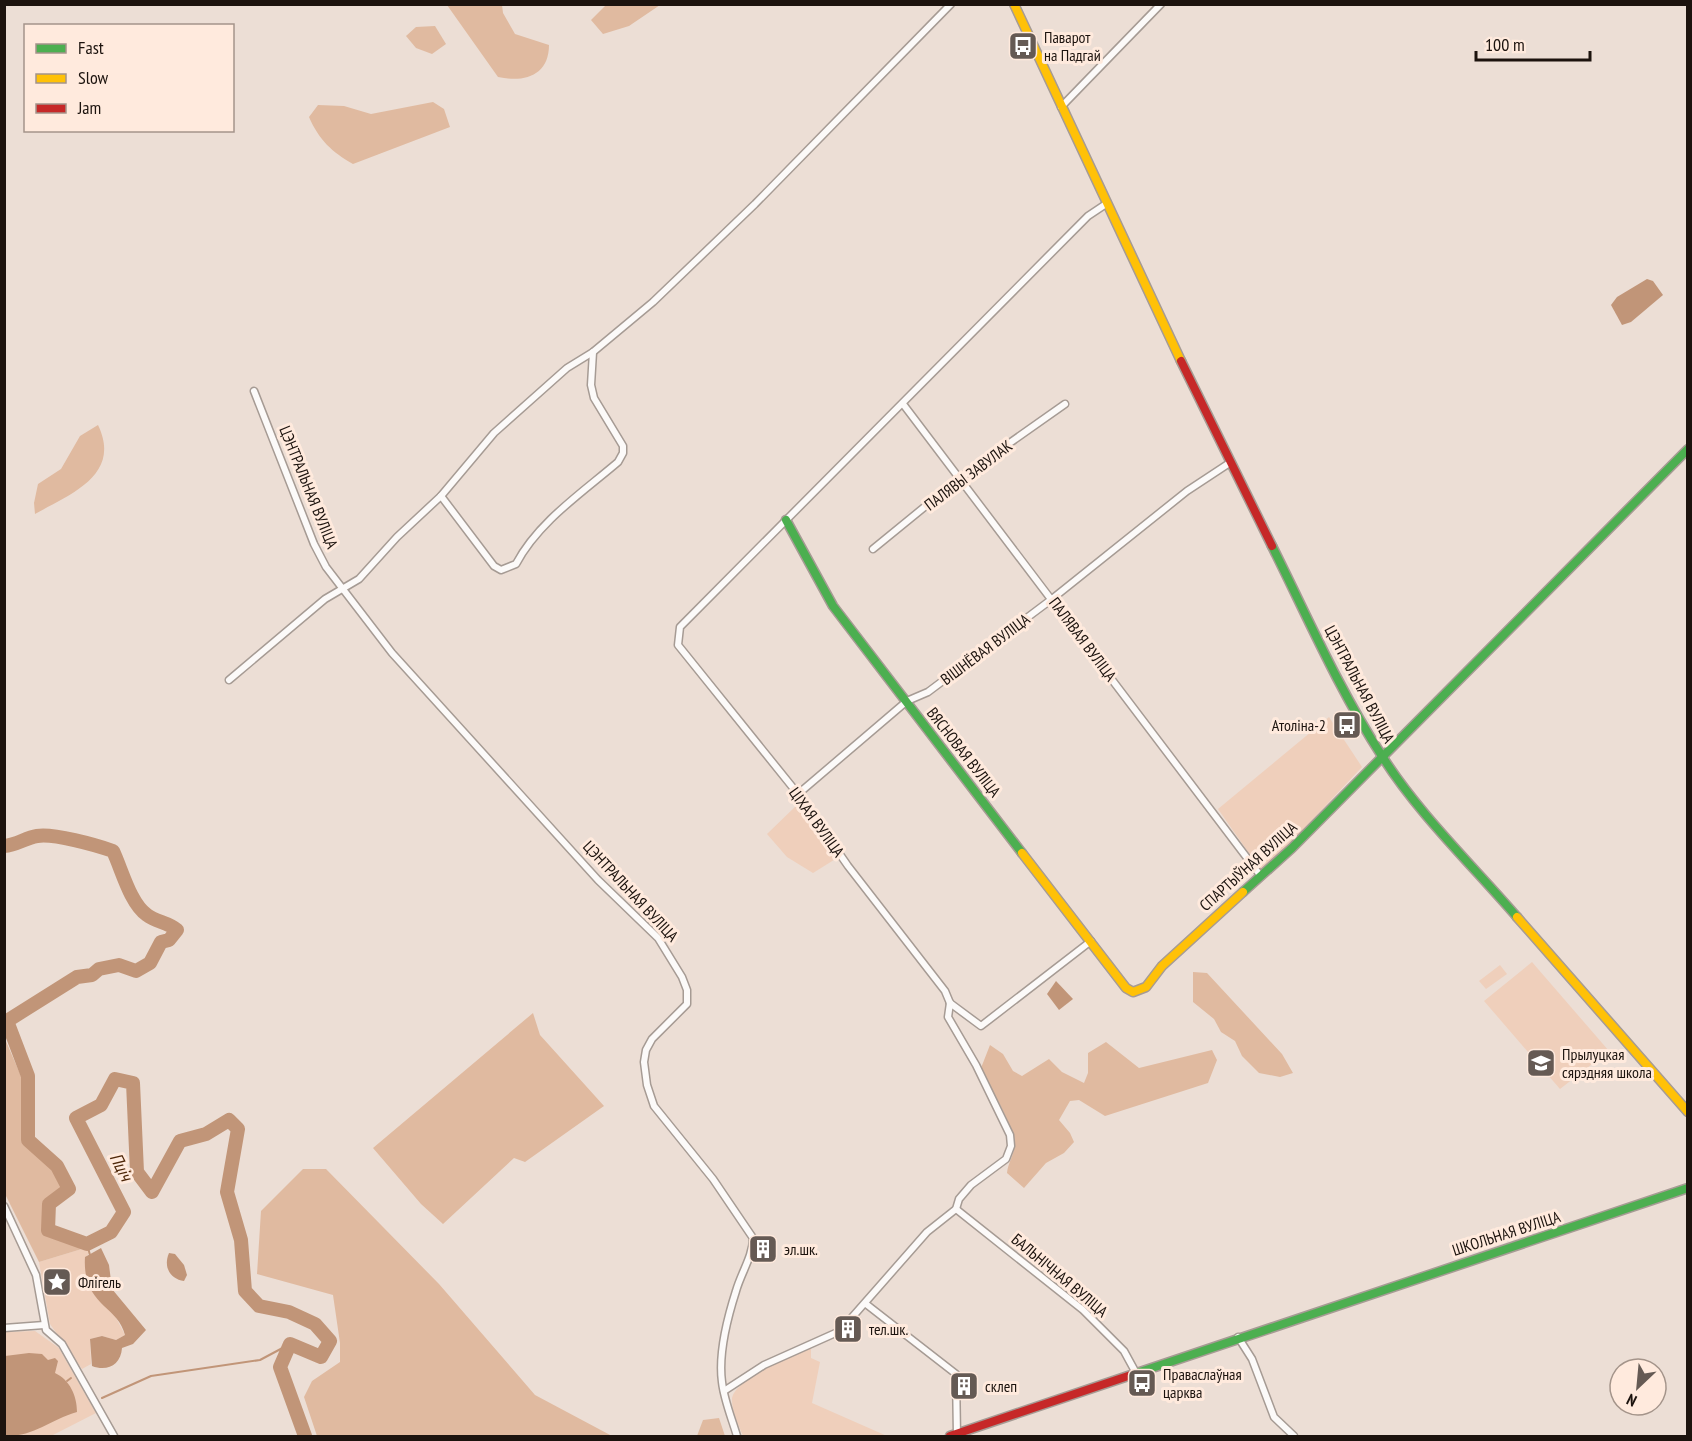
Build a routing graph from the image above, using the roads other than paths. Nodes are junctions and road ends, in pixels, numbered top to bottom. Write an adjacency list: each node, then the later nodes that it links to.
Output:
1 (951, 4): 6 (street)
2 (1014, 4): 4 (street, ЦЭНТРАЛЬНАЯ ВУЛІЦА)
3 (1161, 4): 4 (street)
4 (1061, 107): 5 (street, ЦЭНТРАЛЬНАЯ ВУЛІЦА)
5 (1106, 204): 8 (street); 11 (street, ЦЭНТРАЛЬНАЯ ВУЛІЦА)
6 (593, 352): 13 (street); 13 (street)
7 (254, 391): 16 (street, ЦЭНТРАЛЬНАЯ ВУЛІЦА)
8 (903, 404): 12 (street, ПАЛЯВАЯ ВУЛІЦА); 14 (street)
9 (1065, 404): 12 (street, ПАЛЯВЫ ЗАВУЛАК)
10 (1688, 449): 20 (street, СПАРТЫЎНАЯ ВУЛІЦА)
11 (1231, 462): 17 (street, ВІШНЁВАЯ ВУЛІЦА); 20 (street, ЦЭНТРАЛЬНАЯ ВУЛІЦА)
12 (960, 478): 15 (street, ПАЛЯВЫ ЗАВУЛАК); 17 (street, ПАЛЯВАЯ ВУЛІЦА)
13 (441, 496): 16 (street)
14 (786, 520): 19 (street, ВЯСНОВАЯ ВУЛІЦА); 21 (street, ЦІХАЯ ВУЛІЦА)
15 (873, 549)
16 (344, 588): 18 (street); 35 (street, ЦЭНТРАЛЬНАЯ ВУЛІЦА)
17 (1052, 598): 19 (street, ВІШНЁВАЯ ВУЛІЦА); 22 (street, ПАЛЯВАЯ ВУЛІЦА)
18 (229, 681)
19 (907, 701): 21 (street, ВІШНЁВАЯ ВУЛІЦА); 23 (street, ВЯСНОВАЯ ВУЛІЦА)
20 (1382, 757): 22 (street, СПАРТЫЎНАЯ ВУЛІЦА); 26 (street, ЦЭНТРАЛЬНАЯ ВУЛІЦА)
21 (798, 794): 25 (street, ЦІХАЯ ВУЛІЦА)
22 (1260, 875): 24 (street, СПАРТЫЎНАЯ ВУЛІЦА)
23 (1091, 941): 24 (street, ВЯСНОВАЯ ВУЛІЦА); 25 (street)
24 (1133, 992)
25 (950, 1003): 29 (street)
26 (1688, 1112)
27 (1688, 1188): 33 (street, ШКОЛЬНАЯ ВУЛІЦА)
28 (4, 1206): 31 (street)
29 (956, 1209): 30 (street); 34 (street, БАЛЬНІЧНАЯ ВУЛІЦА)
30 (866, 1304): 35 (street); 36 (street)
31 (44, 1325): 32 (street); 37 (street)
32 (4, 1328)
33 (1238, 1337): 34 (street); 39 (street)
34 (1136, 1373): 36 (street)
35 (724, 1391): 38 (street)
36 (954, 1436)
37 (114, 1437)
38 (737, 1437)
39 (1294, 1437)

